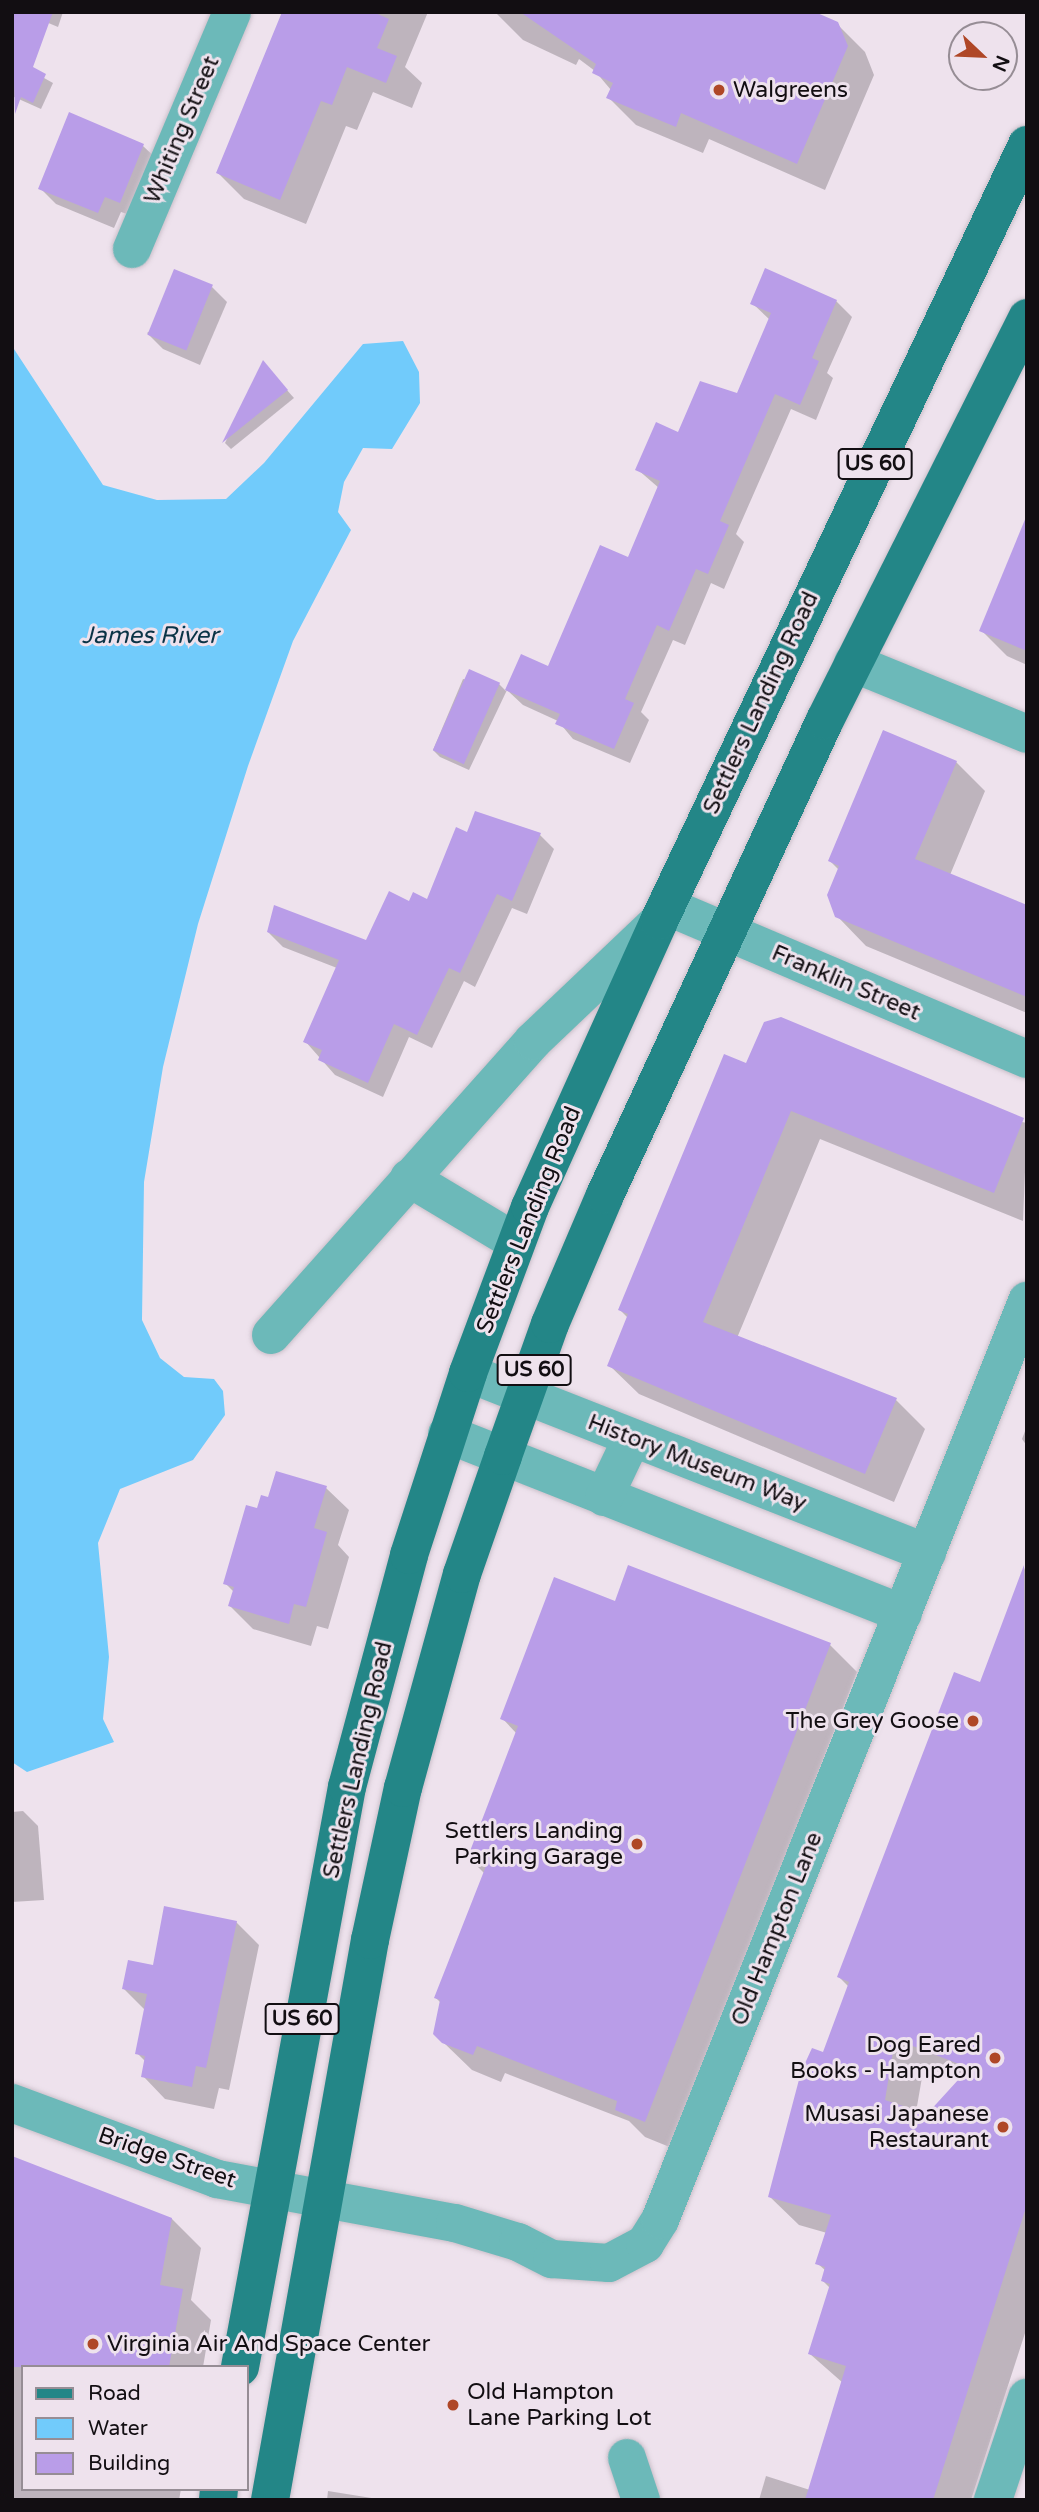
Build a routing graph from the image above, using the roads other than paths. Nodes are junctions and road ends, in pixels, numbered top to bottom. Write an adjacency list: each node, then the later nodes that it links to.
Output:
1 (232, 12): 3 (street, Whiting Street)
2 (1027, 145): 7 (main road, Settlers Landing Road / US 60)
3 (132, 248)
4 (1027, 318): 5 (main road, US 60)
5 (853, 663): 6 (street); 8 (main road, US 60)
6 (1027, 734)
7 (662, 913): 8 (street, Franklin Street); 10 (street); 11 (main road, Settlers Landing Road / US 60)
8 (726, 932): 9 (street, Franklin Street); 15 (main road, US 60)
9 (1027, 1059)
10 (409, 1178): 11 (street); 13 (street)
11 (516, 1242): 14 (main road, Settlers Landing Road / US 60)
12 (1027, 1301): 20 (street, Old Hampton Lane)
13 (271, 1335)
14 (468, 1373): 15 (street, History Museum Way); 16 (main road, Settlers Landing Road / US 60)
15 (524, 1395): 17 (street, History Museum Way); 18 (main road, US 60)
16 (447, 1434): 18 (street); 23 (main road, Settlers Landing Road / US 60)
17 (632, 1438): 19 (street); 20 (street, History Museum Way)
18 (503, 1456): 19 (street); 24 (main road, US 60)
19 (604, 1497): 21 (street)
20 (927, 1553): 21 (street, Old Hampton Lane)
21 (903, 1614): 24 (street, Old Hampton Lane)
22 (12, 2103): 23 (street, Bridge Street)
23 (271, 2192): 24 (street, Bridge Street); 25 (main road, Settlers Landing Road / US 60)
24 (325, 2201): 27 (main road, US 60)
25 (240, 2365)
26 (1027, 2398): 28 (street)
27 (270, 2500)
28 (993, 2500)

